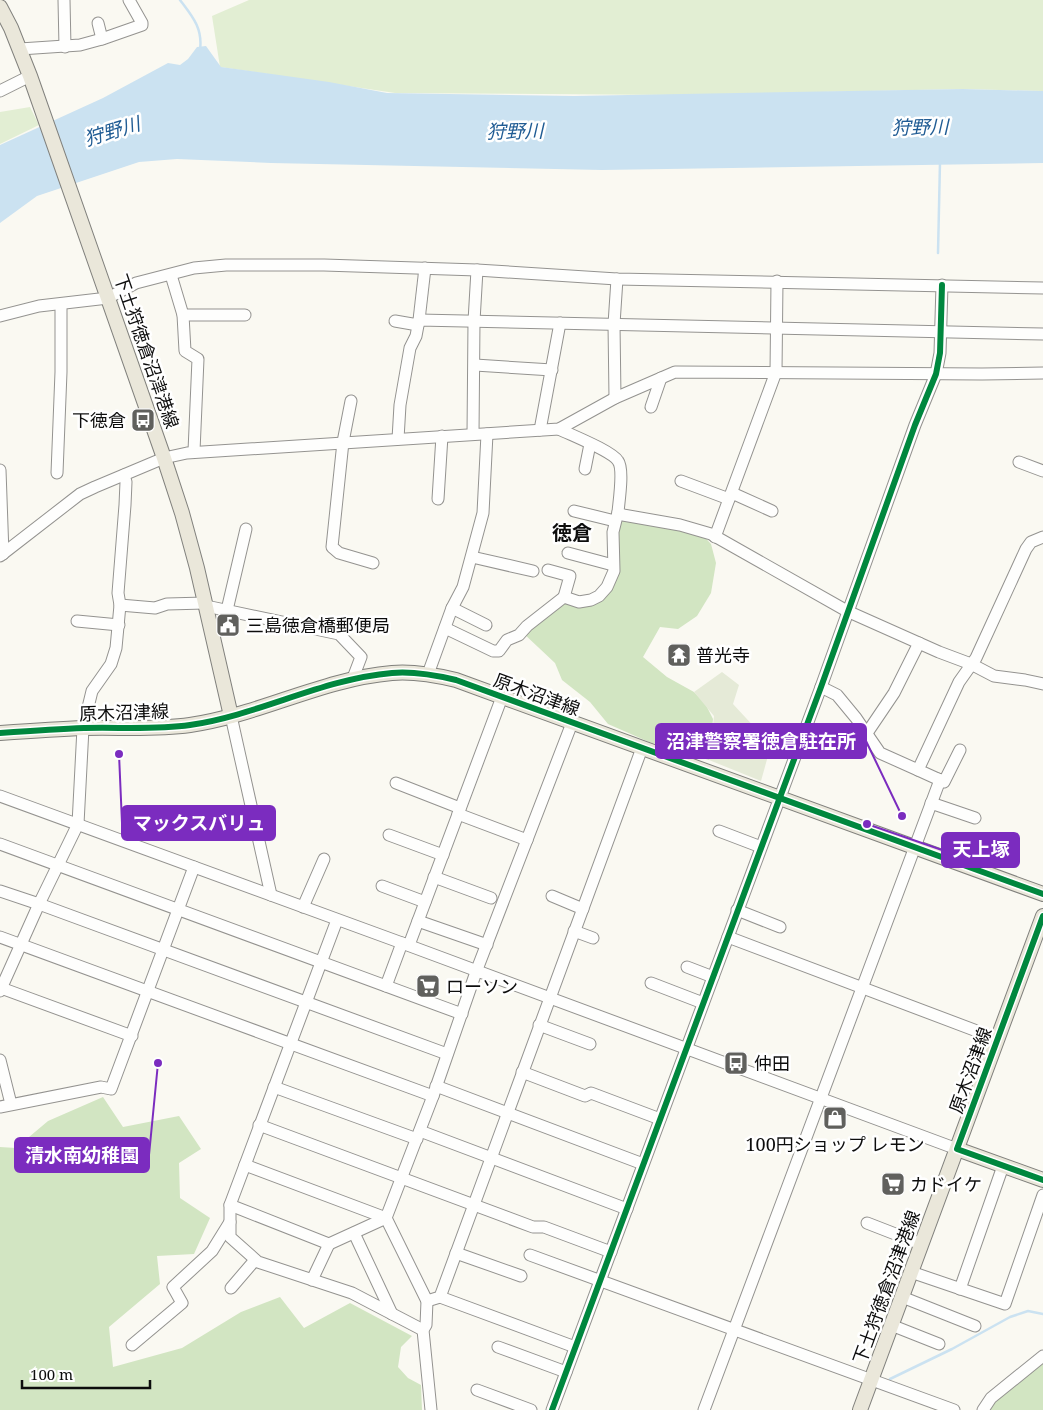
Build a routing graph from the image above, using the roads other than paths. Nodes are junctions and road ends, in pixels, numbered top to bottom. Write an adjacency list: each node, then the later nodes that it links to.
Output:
1 (64, 0): 6 (street)
2 (129, 0): 5 (street)
3 (0, 7): 7 (main road, 下土狩徳倉沼津港線)
4 (98, 23): 5 (street)
5 (102, 39): 6 (street)
6 (64, 47): 7 (street)
7 (20, 49): 8 (main road, 下土狩徳倉沼津港線)
8 (31, 80): 9 (street); 17 (main road, 下土狩徳倉沼津港線)
9 (0, 91)
10 (425, 268): 11 (street); 12 (street); 24 (street)
11 (476, 270): 13 (street); 23 (street)
12 (171, 275): 17 (street); 19 (street)
13 (617, 278): 14 (street); 26 (street)
14 (777, 281): 15 (street); 27 (street)
15 (942, 285): 16 (street); 28 (street)
16 (1043, 288)
17 (108, 298): 18 (street); 48 (main road, 下土狩徳倉沼津港線)
18 (60, 304): 21 (street); 53 (street)
19 (183, 315): 20 (street); 47 (street)
20 (246, 315)
21 (0, 316)
22 (395, 321): 24 (street)
23 (474, 321): 24 (street); 25 (street); 30 (street)
24 (419, 322): 44 (street)
25 (560, 323): 26 (street); 31 (street)
26 (614, 324): 27 (street); 36 (street)
27 (776, 328): 28 (street); 32 (street)
28 (940, 332): 29 (street); 34 (street)
29 (1043, 334)
30 (474, 365): 31 (street); 41 (street)
31 (552, 370): 40 (street)
32 (776, 372): 34 (street); 35 (street); 56 (street)
33 (1043, 373): 34 (street)
34 (936, 374): 76 (street)
35 (661, 378): 36 (street); 38 (street)
36 (615, 398): 39 (street)
37 (351, 401): 45 (street)
38 (651, 407)
39 (559, 429): 40 (street); 46 (street)
40 (540, 430): 42 (street)
41 (473, 434): 42 (street); 43 (street)
42 (486, 434): 66 (street)
43 (442, 436): 44 (street); 57 (street)
44 (398, 439): 45 (street)
45 (343, 442): 47 (street); 67 (street)
46 (590, 444): 50 (street); 60 (street)
47 (194, 451): 48 (street)
48 (164, 458): 54 (street); 73 (main road, 下土狩徳倉沼津港線)
49 (1019, 462): 52 (street)
50 (585, 469)
51 (0, 470): 65 (street)
52 (1043, 471)
53 (57, 473)
54 (124, 475): 65 (street); 72 (street)
55 (680, 481): 56 (street)
56 (730, 496): 59 (street); 62 (street)
57 (438, 499)
58 (574, 510): 60 (street)
59 (772, 511)
60 (617, 516): 62 (street); 68 (street)
61 (246, 530): 75 (street)
62 (715, 537): 76 (street)
63 (1043, 537): 82 (street)
64 (568, 552): 68 (street)
65 (2, 555)
66 (472, 557): 70 (street); 74 (street)
67 (373, 563)
68 (613, 566): 71 (street)
69 (548, 570): 71 (street)
70 (534, 571)
71 (564, 597): 80 (street)
72 (120, 605): 73 (street); 78 (street)
73 (205, 605): 75 (street); 88 (main road, 下土狩徳倉沼津港線)
74 (452, 608): 79 (street); 80 (street)
75 (226, 610): 84 (street)
76 (847, 611): 81 (street); 86 (street)
77 (77, 621): 78 (street)
78 (119, 625): 90 (street)
79 (486, 625)
80 (445, 628): 83 (street)
81 (919, 643): 82 (street); 92 (street)
82 (971, 664): 85 (street); 95 (street)
83 (428, 674): 84 (main road, 原木沼津線); 87 (main road, 原木沼津線)
84 (353, 678): 88 (main road, 原木沼津線)
85 (1043, 684)
86 (821, 687): 92 (street); 99 (street)
87 (502, 697): 89 (main road, 原木沼津線); 101 (street)
88 (231, 716): 90 (main road, 原木沼津線); 118 (street)
89 (572, 722): 93 (main road, 原木沼津線); 106 (street)
90 (83, 728): 91 (main road, 原木沼津線); 103 (street)
91 (0, 733)
92 (867, 734): 95 (street)
93 (642, 748): 99 (main road, 原木沼津線); 124 (street)
94 (960, 750): 96 (street)
95 (918, 770): 96 (street)
96 (938, 779): 100 (street)
97 (396, 783): 101 (street)
98 (0, 796): 103 (street)
99 (779, 798): 108 (street); 109 (main road, 原木沼津線)
100 (931, 803): 102 (street); 109 (street)
101 (459, 811): 106 (street); 110 (street)
102 (975, 818)
103 (78, 824): 112 (street); 113 (street)
104 (719, 831): 108 (street)
105 (389, 835): 110 (street)
106 (527, 840): 137 (street)
107 (0, 844): 112 (street)
108 (761, 847): 126 (street)
109 (914, 848): 117 (main road, 原木沼津線); 146 (street)
110 (443, 855): 114 (street)
111 (324, 858): 123 (street)
112 (58, 865): 122 (street); 125 (street)
113 (194, 867): 118 (street); 125 (street)
114 (434, 877): 120 (street); 121 (street)
115 (382, 886): 121 (street)
116 (0, 891): 122 (street)
117 (1043, 894)
118 (271, 895): 123 (street)
119 (552, 896): 124 (street)
120 (490, 898)
121 (425, 902): 129 (street)
122 (39, 904): 135 (street); 138 (street)
123 (303, 907): 128 (street)
124 (583, 908): 131 (street)
125 (179, 910): 138 (street); 139 (street)
126 (737, 910): 130 (street); 133 (street)
127 (1043, 916): 155 (main road, 原木沼津線)
128 (337, 920): 136 (street); 139 (street)
129 (418, 921): 136 (street); 137 (street)
130 (780, 927)
131 (574, 931): 134 (street); 149 (street)
132 (0, 937): 135 (street)
133 (728, 937): 143 (street); 146 (street)
134 (593, 938)
135 (21, 944): 140 (street); 148 (street)
136 (405, 944): 142 (street); 145 (street)
137 (487, 945): 142 (street)
138 (164, 950): 148 (street); 150 (street)
139 (321, 962): 145 (street); 150 (street)
140 (5, 966): 147 (street)
141 (687, 967): 143 (street)
142 (476, 972): 149 (street); 152 (street)
143 (713, 977): 151 (street)
144 (651, 983): 151 (street)
145 (386, 986): 152 (street)
146 (862, 987): 155 (street); 164 (street)
147 (1, 990): 154 (street)
148 (149, 992): 154 (street); 156 (street)
149 (549, 998): 153 (street); 158 (street)
150 (306, 1002): 156 (street); 159 (street)
151 (703, 1003): 158 (street)
152 (462, 1014): 159 (street)
153 (539, 1025): 157 (street); 161 (street)
154 (132, 1036): 165 (street)
155 (998, 1039): 170 (main road, 原木沼津線)
156 (290, 1044): 162 (street); 163 (street)
157 (590, 1044)
158 (686, 1049): 164 (street); 167 (street)
159 (447, 1054): 163 (street)
160 (0, 1060): 165 (street)
161 (522, 1072): 166 (street); 167 (street)
162 (274, 1087): 168 (street); 169 (street)
163 (434, 1091): 166 (street); 169 (street)
164 (820, 1099): 170 (street); 203 (street)
165 (6, 1105)
166 (507, 1114): 171 (street); 172 (street)
167 (660, 1119): 172 (street)
168 (260, 1125): 173 (street); 175 (street)
169 (418, 1135): 171 (street); 175 (street)
170 (957, 1149): 174 (main road); 186 (main road, 下土狩徳倉沼津港線)
171 (491, 1158): 179 (street); 180 (street)
172 (643, 1164): 180 (street)
173 (245, 1165): 178 (street); 181 (street)
174 (1003, 1166): 176 (main road); 196 (street)
175 (402, 1178): 179 (street); 181 (street)
176 (1043, 1180)
177 (1043, 1195): 196 (street)
178 (230, 1205): 182 (street); 185 (street)
179 (473, 1205): 187 (street); 188 (street)
180 (627, 1208): 188 (street)
181 (386, 1218): 184 (street); 199 (street)
182 (230, 1222): 190 (street); 206 (street)
183 (867, 1223): 186 (street)
184 (354, 1233): 185 (street); 200 (street)
185 (329, 1244): 193 (street)
186 (922, 1244): 191 (main road, 下土狩徳倉沼津港線)
187 (456, 1252): 192 (street); 197 (street)
188 (610, 1252): 194 (street)
189 (530, 1255): 194 (street)
190 (255, 1260): 193 (street); 195 (street)
191 (911, 1272): 196 (street); 198 (main road, 下土狩徳倉沼津港線)
192 (521, 1276)
193 (312, 1280): 200 (street)
194 (600, 1280): 203 (street); 208 (street)
195 (231, 1288)
196 (960, 1289)
197 (440, 1296): 199 (street); 208 (street)
198 (902, 1298): 201 (main road, 下土狩徳倉沼津港線); 202 (street)
199 (427, 1301): 204 (street)
200 (392, 1314): 204 (street)
201 (891, 1325): 205 (street); 211 (main road, 下土狩徳倉沼津港線)
202 (975, 1326)
203 (734, 1329): 211 (street); 216 (street)
204 (423, 1330): 213 (street)
205 (939, 1344)
206 (132, 1345)
207 (498, 1347): 210 (street)
208 (575, 1347): 210 (street)
209 (1043, 1356): 219 (street)
210 (566, 1372): 215 (street)
211 (871, 1379): 217 (main road, 下土狩徳倉沼津港線); 218 (street)
212 (477, 1390): 214 (street)
213 (431, 1410)
214 (531, 1410)
215 (552, 1410)
216 (704, 1410)
217 (860, 1410)
218 (954, 1410)
219 (983, 1410)

